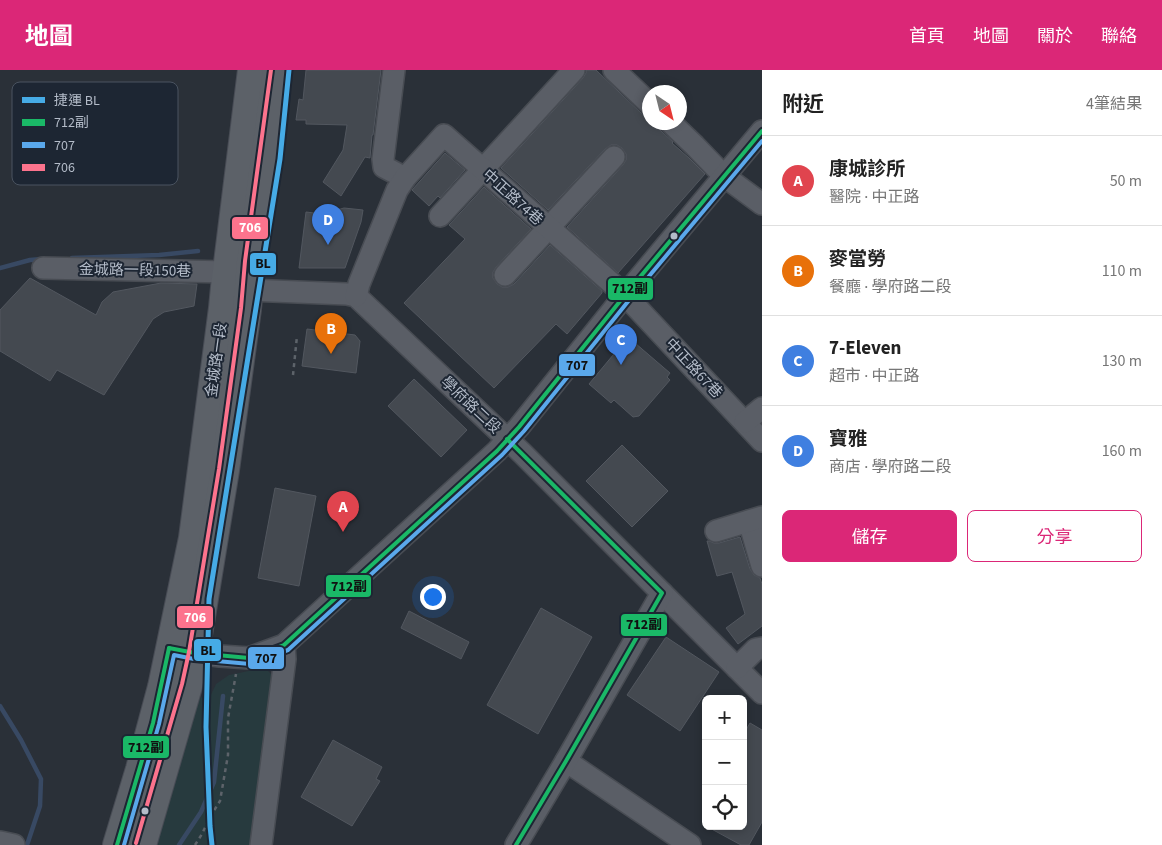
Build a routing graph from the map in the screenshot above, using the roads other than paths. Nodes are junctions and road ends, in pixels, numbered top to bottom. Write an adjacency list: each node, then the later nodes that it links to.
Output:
1 (252, 70): 19 (main road, 金城路一段)
2 (276, 70): 19 (main road, 金城路一段)
3 (394, 70): 13 (street)
4 (574, 70): 11 (street)
5 (614, 70): 6 (street)
6 (635, 78): 7 (street)
7 (642, 90)
8 (678, 130): 12 (street)
9 (762, 131): 12 (street)
10 (614, 157): 16 (street)
11 (483, 170): 13 (street, 中正路74巷); 15 (street); 16 (street, 中正路74巷)
12 (724, 176): 14 (street); 20 (street)
13 (406, 178): 21 (street)
14 (762, 204)
15 (440, 216)
16 (548, 228): 18 (street); 20 (street, 中正路74巷)
17 (43, 268): 19 (street, 金城路一段150巷)
18 (505, 275)
19 (233, 283): 21 (street); 32 (main road, 金城路一段)
20 (625, 295): 23 (street, 中正路67巷); 24 (street)
21 (356, 296): 24 (street, 學府路二段)
22 (762, 408): 23 (street)
23 (745, 422): 25 (street, 中正路67巷)
24 (507, 439): 29 (street, 學府路二段); 30 (street)
25 (762, 440)
26 (755, 519): 27 (street); 28 (street)
27 (716, 532)
28 (762, 566)
29 (662, 593): 33 (street, 學府路二段); 35 (street)
30 (284, 645): 32 (street); 40 (street)
31 (762, 648): 33 (street)
32 (182, 651): 38 (main road); 39 (main road)
33 (737, 668): 34 (street, 學府路二段)
34 (762, 693)
35 (566, 761): 41 (street); 42 (street)
36 (0, 842): 37 (street)
37 (14, 845)
38 (117, 845)
39 (142, 845)
40 (261, 845)
41 (516, 845)
42 (690, 845)

